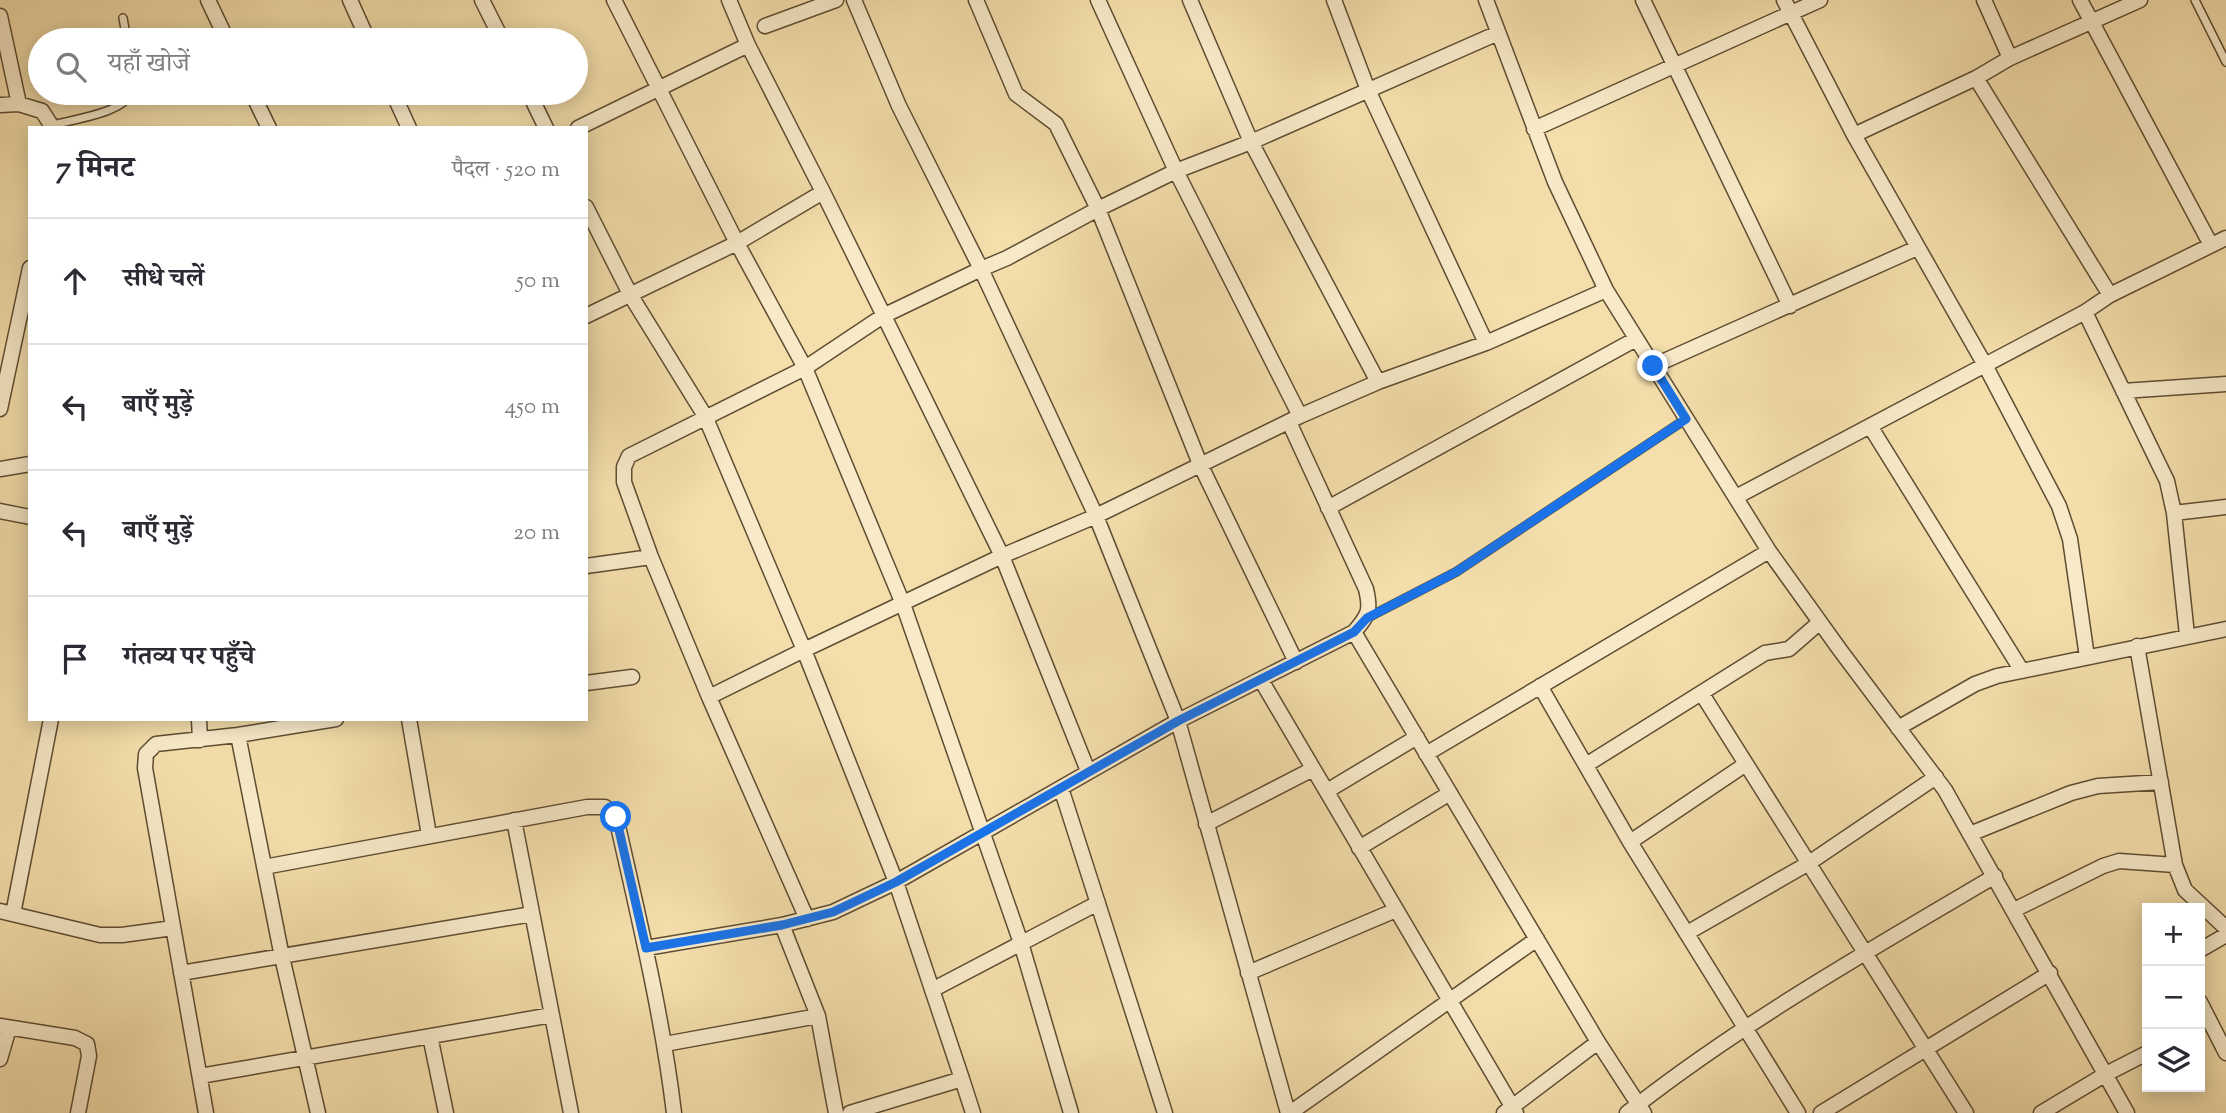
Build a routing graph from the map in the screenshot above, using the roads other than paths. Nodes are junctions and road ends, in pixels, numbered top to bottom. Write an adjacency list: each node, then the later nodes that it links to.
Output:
1 (208, 0): 25 (street)
2 (349, 0): 26 (street)
3 (482, 0): 27 (street)
4 (614, 0): 34 (street)
5 (729, 0): 29 (street)
6 (836, 0): 23 (street)
7 (854, 0): 58 (street)
8 (976, 0): 52 (street)
9 (1098, 0): 50 (street)
10 (1190, 0): 49 (street)
11 (1334, 0): 35 (street)
12 (1486, 0): 28 (street)
13 (1643, 0): 32 (street)
14 (1820, 0): 19 (street)
15 (1984, 0): 30 (street)
16 (2080, 0): 22 (street)
17 (2140, 0): 22 (street)
18 (2195, 0): 31 (lane)
19 (1787, 7): 32 (street); 48 (street)
20 (0, 16): 36 (street)
21 (123, 18): 24 (lane)
22 (2092, 23): 30 (street); 56 (street)
23 (765, 26)
24 (125, 28)
25 (221, 28)
26 (362, 28)
27 (496, 28)
28 (1498, 33): 35 (street); 47 (street)
29 (748, 45): 34 (street); 51 (street)
30 (2010, 58): 33 (street)
31 (2226, 62)
32 (1674, 65): 47 (street); 63 (street)
33 (1976, 78): 48 (street); 61 (street)
34 (659, 89): 46 (street); 55 (street)
35 (1368, 90): 49 (street); 68 (street)
36 (19, 104): 37 (street); 42 (street)
37 (0, 105)
38 (121, 105): 42 (lane)
39 (257, 105): 43 (street)
40 (398, 105): 44 (street)
41 (534, 105): 45 (street)
42 (53, 126)
43 (267, 126)
44 (408, 126)
45 (545, 126)
46 (582, 126)
47 (1534, 129): 60 (street)
48 (1854, 135): 57 (street)
49 (1251, 142): 50 (street); 72 (street)
50 (1176, 171): 52 (street); 77 (street)
51 (823, 192): 55 (street); 66 (street)
52 (1098, 209): 58 (street); 81 (street)
53 (588, 211): 62 (street)
54 (2226, 237): 56 (street)
55 (737, 243): 62 (street); 71 (street)
56 (2211, 245): 61 (street)
57 (1917, 248): 63 (street); 69 (street)
58 (981, 269): 66 (street); 88 (street)
59 (28, 277): 75 (street)
60 (1605, 290): 67 (street); 68 (street)
61 (2110, 295): 64 (street)
62 (631, 296): 65 (street); 76 (street)
63 (1790, 306): 70 (street)
64 (2085, 312): 69 (street); 74 (street)
65 (588, 315)
66 (883, 316): 71 (street); 91 (street)
67 (1636, 339): 70 (street); 85 (street)
68 (1486, 343): 72 (street)
69 (1985, 365): 79 (street); 102 (street)
70 (1653, 366): 78 (street)
71 (804, 368): 76 (street); 94 (street)
72 (1378, 382): 77 (street)
73 (2226, 384): 74 (street)
74 (2123, 391): 87 (street)
75 (0, 409)
76 (705, 416): 92 (street); 101 (street)
77 (1295, 419): 81 (street); 85 (street)
78 (1686, 419): 83 (street); 95 (lane)
79 (1870, 426): 83 (street); 104 (street)
80 (28, 464): 82 (street)
81 (1200, 464): 88 (street); 103 (street)
82 (0, 469)
83 (1736, 497): 90 (street)
84 (2226, 507): 87 (street)
85 (1328, 508): 95 (street)
86 (0, 511): 89 (street)
87 (2174, 513): 99 (street)
88 (1096, 516): 91 (street); 115 (street)
89 (28, 517)
90 (1769, 551): 96 (street); 108 (street)
91 (1002, 556): 94 (street); 124 (street)
92 (651, 557): 93 (street); 110 (street)
93 (588, 566)
94 (903, 604): 101 (street); 132 (street)
95 (1367, 618): 98 (street)
96 (1820, 622): 109 (street); 116 (street)
97 (2226, 629): 99 (street)
98 (1354, 632): 103 (street); 118 (street)
99 (2187, 635): 100 (street)
100 (2137, 646): 102 (street); 126 (street)
101 (804, 650): 110 (street); 141 (street)
102 (2087, 657): 104 (street)
103 (1296, 662): 106 (street)
104 (2022, 671): 116 (street)
105 (632, 677): 107 (street)
106 (1261, 680): 115 (street); 123 (street)
107 (588, 683)
108 (1540, 686): 120 (street); 122 (street)
109 (1702, 694): 121 (street); 122 (street)
110 (709, 697): 147 (street)
111 (51, 721): 145 (street)
112 (199, 721): 119 (street)
113 (324, 721): 117 (street)
114 (409, 721): 134 (street)
115 (1178, 721): 124 (street); 131 (street)
116 (1898, 728): 125 (street)
117 (238, 736): 119 (street); 139 (street)
118 (1417, 737): 120 (street); 128 (street)
119 (200, 740): 149 (street)
120 (1426, 754): 129 (street)
121 (1746, 764): 135 (street); 137 (street)
122 (1586, 765): 135 (street)
123 (1313, 769): 128 (street); 131 (street)
124 (1088, 771): 127 (street)
125 (1936, 777): 133 (street); 137 (street)
126 (2161, 782): 133 (street); 138 (street)
127 (1061, 788): 132 (street); 142 (street)
128 (1327, 791): 136 (street)
129 (1450, 793): 136 (street); 153 (street)
130 (514, 820): 134 (street); 146 (street); 156 (street)
131 (1206, 824): 160 (street)
132 (984, 832): 141 (street); 154 (street)
133 (1970, 834): 140 (street)
134 (429, 835): 139 (street)
135 (1630, 842): 151 (street)
136 (1359, 848): 143 (street)
137 (1809, 863): 151 (street); 157 (street)
138 (2175, 865): 144 (street); 150 (street)
139 (264, 867): 158 (street)
140 (1994, 876): 144 (street); 157 (street)
141 (896, 882): 147 (street); 162 (street)
142 (1098, 903): 154 (street); 193 (street)
143 (1396, 910): 160 (street); 163 (street)
144 (2014, 910): 161 (street)
145 (7, 912): 149 (street)
146 (532, 914): 158 (street); 164 (street)
147 (807, 919): 148 (street)
148 (782, 925): 156 (street); 165 (street)
149 (173, 928): 159 (street)
150 (2226, 928)
151 (1687, 933): 168 (street)
152 (2226, 935): 155 (street)
153 (1537, 939): 163 (street); 170 (street)
154 (1021, 943): 162 (street); 192 (street)
155 (2205, 947)
156 (646, 948): 171 (street)
157 (1866, 953): 168 (street); 172 (street)
158 (282, 957): 159 (street); 175 (street)
159 (181, 973): 178 (street)
160 (1248, 973): 194 (street)
161 (2050, 973): 172 (street); 177 (street)
162 (932, 990): 179 (street)
163 (1450, 1001): 182 (street); 194 (street)
164 (552, 1015): 169 (street); 187 (street)
165 (818, 1016): 171 (street); 189 (street)
166 (2205, 1024): 173 (street)
167 (5, 1027): 176 (street); 183 (street)
168 (1746, 1029): 180 (street); 195 (street)
169 (430, 1036): 175 (street); 186 (street)
170 (1598, 1042): 180 (street); 182 (street)
171 (666, 1044): 188 (street)
172 (1926, 1049): 196 (street); 197 (street)
173 (2226, 1053)
174 (2142, 1056): 177 (street)
175 (305, 1058): 178 (street); 185 (street)
176 (0, 1059)
177 (2106, 1074): 198 (street); 199 (street)
178 (200, 1076): 184 (street)
179 (962, 1079): 181 (street); 191 (street)
180 (1636, 1110)
181 (872, 1111): 190 (street)
182 (1511, 1111)
183 (78, 1113)
184 (206, 1113)
185 (318, 1113)
186 (446, 1113)
187 (570, 1113)
188 (674, 1113)
189 (836, 1113)
190 (850, 1113)
191 (973, 1113)
192 (1071, 1113)
193 (1165, 1113)
194 (1289, 1113)
195 (1798, 1113)
196 (1821, 1113)
197 (1966, 1113)
198 (2041, 1113)
199 (2127, 1113)

